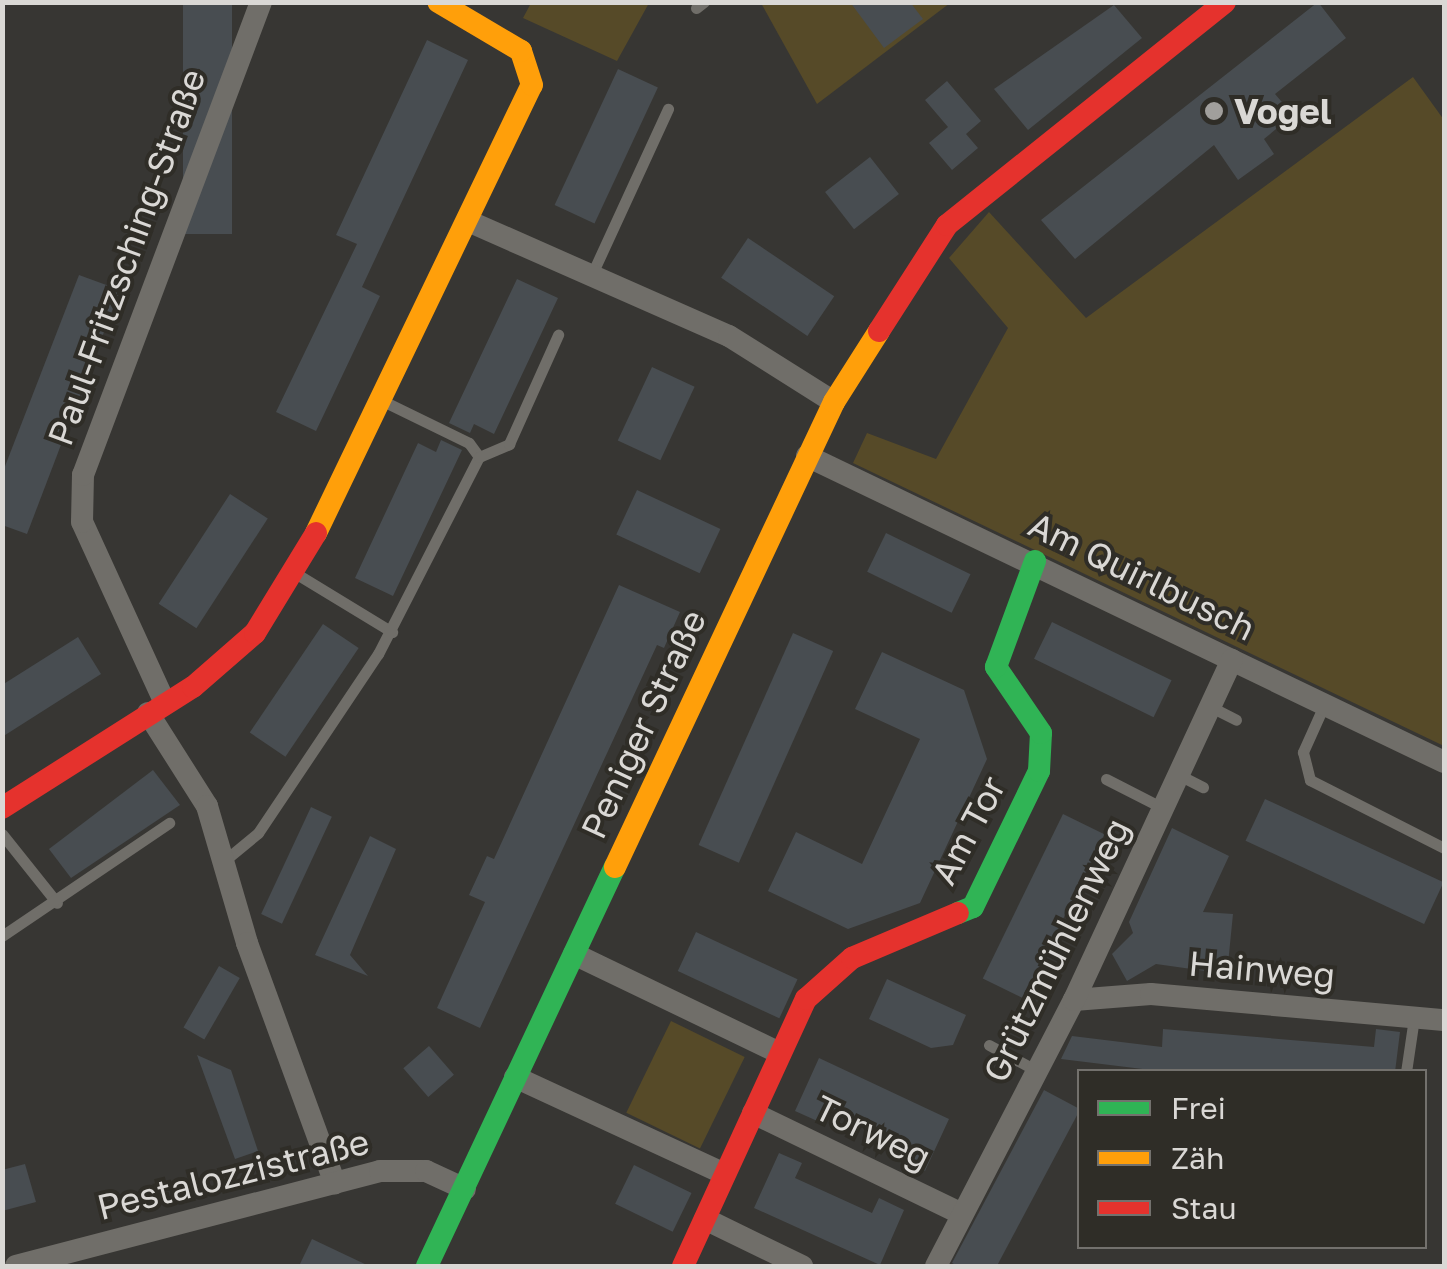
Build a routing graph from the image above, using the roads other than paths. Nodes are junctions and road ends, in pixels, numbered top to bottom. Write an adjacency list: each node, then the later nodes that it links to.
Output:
1 (260, 2): 17 (street, Paul-Fritzsching-Straße)
2 (438, 2): 5 (street)
3 (1225, 2): 9 (street, Peniger Straße)
4 (668, 109): 6 (lane)
5 (468, 221): 6 (street); 8 (street)
6 (592, 274): 9 (street)
7 (558, 334): 10 (lane)
8 (381, 400): 10 (lane); 13 (street)
9 (834, 402): 11 (street, Peniger Straße)
10 (479, 456): 14 (lane)
11 (806, 456): 12 (street, Am Quirlbusch); 32 (street, Peniger Straße)
12 (1035, 562): 15 (street, Am Quirlbusch); 37 (street, Am Tor)
13 (296, 574): 14 (lane); 17 (street)
14 (392, 632): 29 (lane)
15 (1232, 660): 16 (street, Am Quirlbusch); 18 (street, Grützmühlenweg)
16 (1325, 703): 20 (street, Am Quirlbusch); 28 (lane)
17 (156, 708): 24 (street); 29 (street, Paul-Fritzsching-Straße)
18 (1211, 708): 19 (lane); 21 (street, Grützmühlenweg)
19 (1236, 720)
20 (1444, 762)
21 (1179, 775): 23 (lane); 25 (street, Grützmühlenweg)
22 (1106, 779): 25 (lane)
23 (1203, 787)
24 (2, 808)
25 (1164, 808): 33 (street, Grützmühlenweg)
26 (169, 822): 30 (lane)
27 (2, 834): 30 (lane)
28 (1444, 848)
29 (224, 861): 43 (street, Paul-Fritzsching-Straße)
30 (57, 903): 31 (lane)
31 (2, 936)
32 (574, 954): 37 (street); 40 (street, Peniger Straße)
33 (1074, 1000): 34 (street, Hainweg); 39 (street, Grützmühlenweg)
34 (1414, 1018): 35 (street, Hainweg); 38 (lane)
35 (1444, 1020)
36 (990, 1045): 39 (lane)
37 (780, 1054): 41 (street, Am Tor)
38 (1406, 1069)
39 (1037, 1070): 45 (street, Grützmühlenweg)
40 (515, 1077): 42 (street); 44 (street, Peniger Straße)
41 (754, 1113): 42 (street, Am Tor); 45 (street, Torweg)
42 (726, 1174): 46 (street, Am Tor)
43 (335, 1183): 44 (street, Pestalozzistraße); 47 (street, Pestalozzistraße)
44 (464, 1190): 48 (street, Peniger Straße)
45 (962, 1214): 51 (street, Grützmühlenweg)
46 (705, 1219): 49 (street, Am Tor); 50 (street)
47 (16, 1266)
48 (427, 1266)
49 (683, 1266)
50 (802, 1266)
51 (936, 1266)

